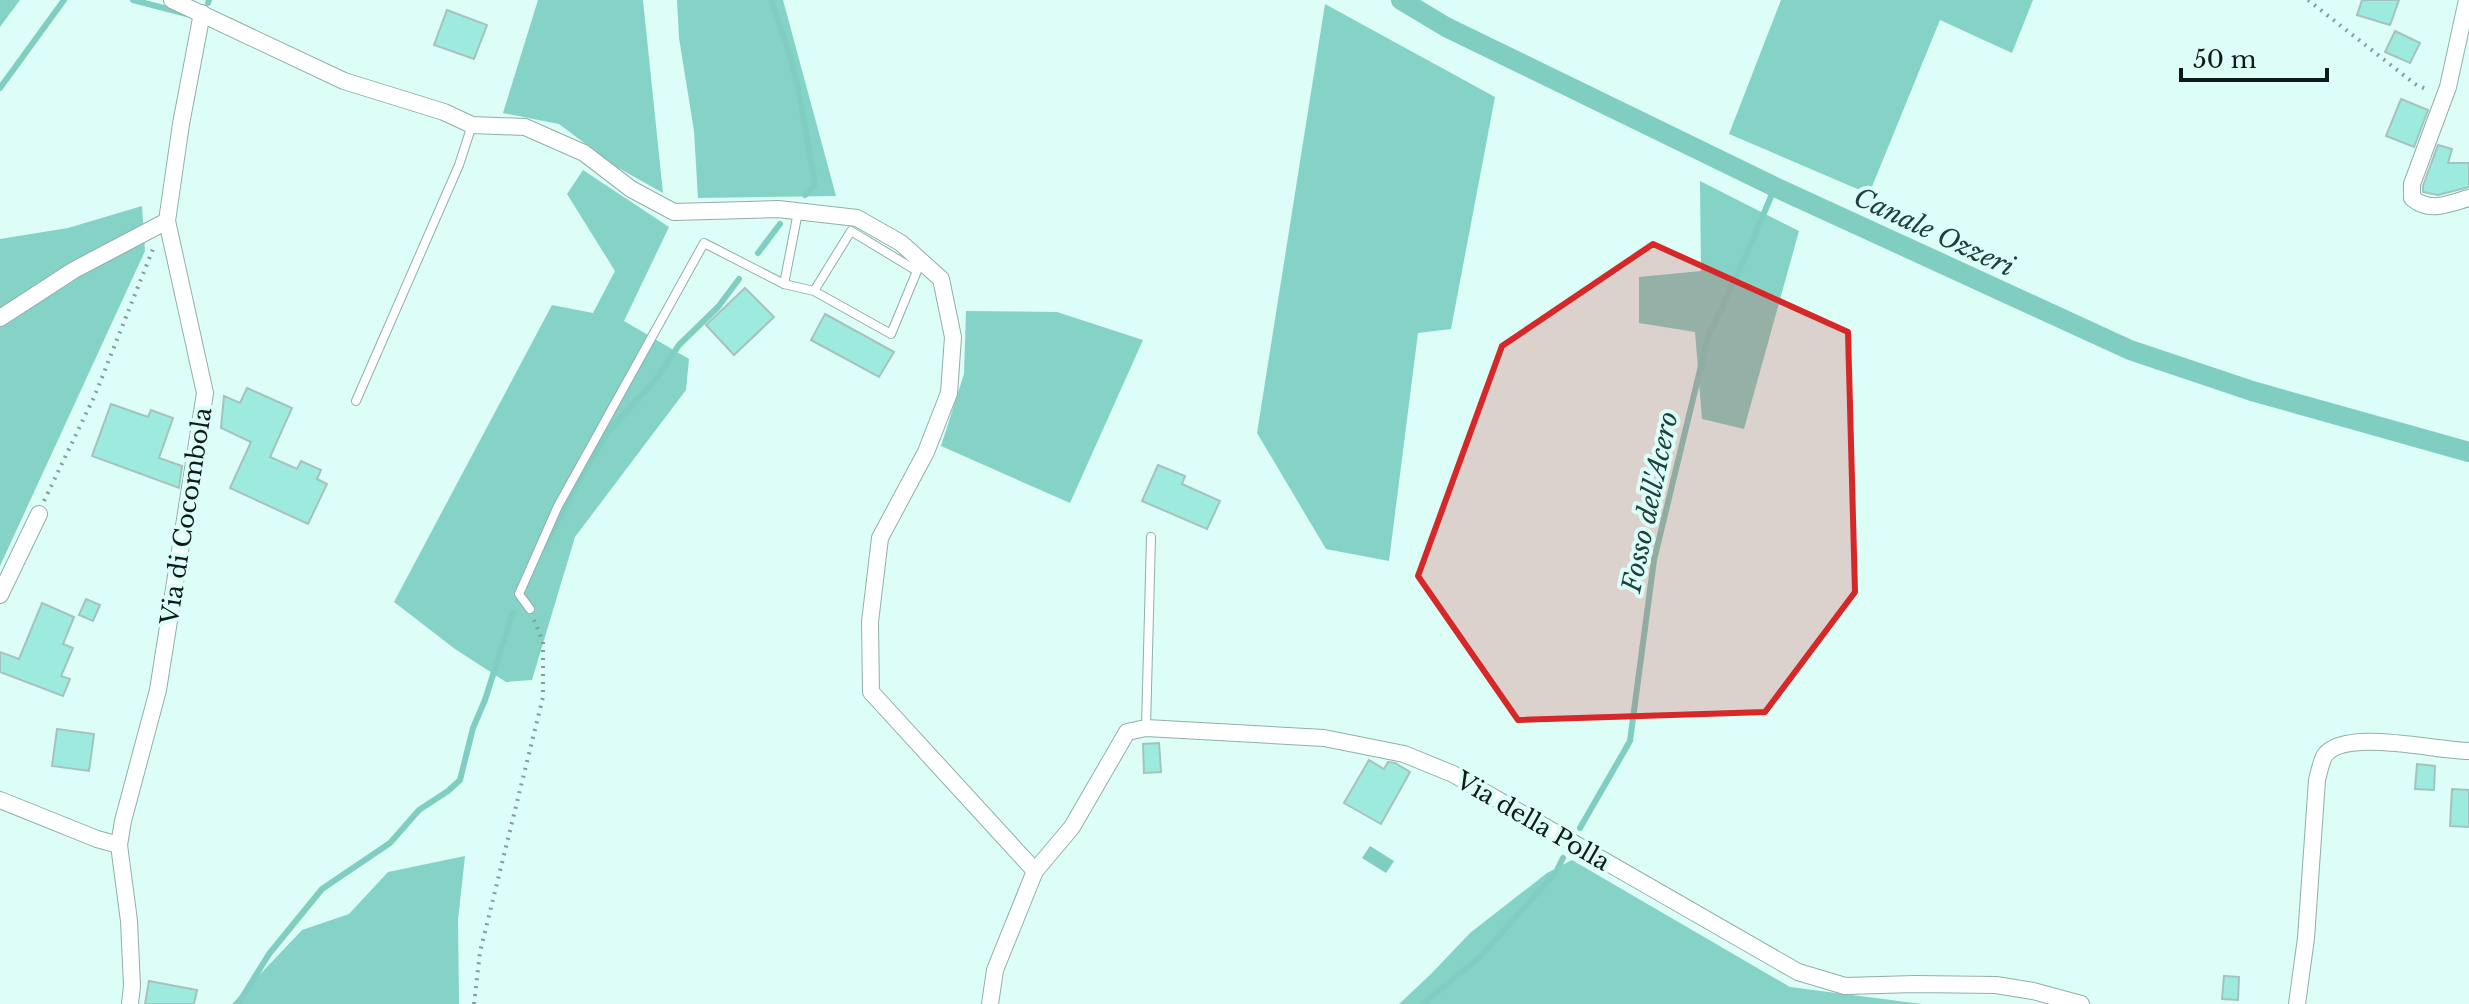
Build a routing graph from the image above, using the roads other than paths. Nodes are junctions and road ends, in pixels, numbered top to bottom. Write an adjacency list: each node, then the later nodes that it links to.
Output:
1 (172, 0): 3 (street)
2 (2467, 0): 5 (street)
3 (202, 13): 4 (street); 7 (street, Via di Cocombola)
4 (472, 125): 6 (street); 11 (lane)
5 (2469, 198)
6 (799, 211): 8 (lane); 20 (street)
7 (167, 221): 10 (street); 19 (street, Via di Cocombola)
8 (784, 284): 9 (lane); 15 (lane)
9 (814, 291): 9 (lane)
10 (0, 318)
11 (356, 401)
12 (39, 514): 14 (street)
13 (1151, 537): 16 (lane)
14 (0, 595)
15 (530, 609)
16 (1146, 728): 20 (street); 23 (street, Via della Polla)
17 (2469, 751): 24 (street)
18 (0, 800): 19 (street)
19 (119, 845): 21 (street, Via di Cocombola)
20 (1035, 871): 22 (street)
21 (130, 1004)
22 (990, 1004)
23 (2081, 1004)
24 (2297, 1004)

